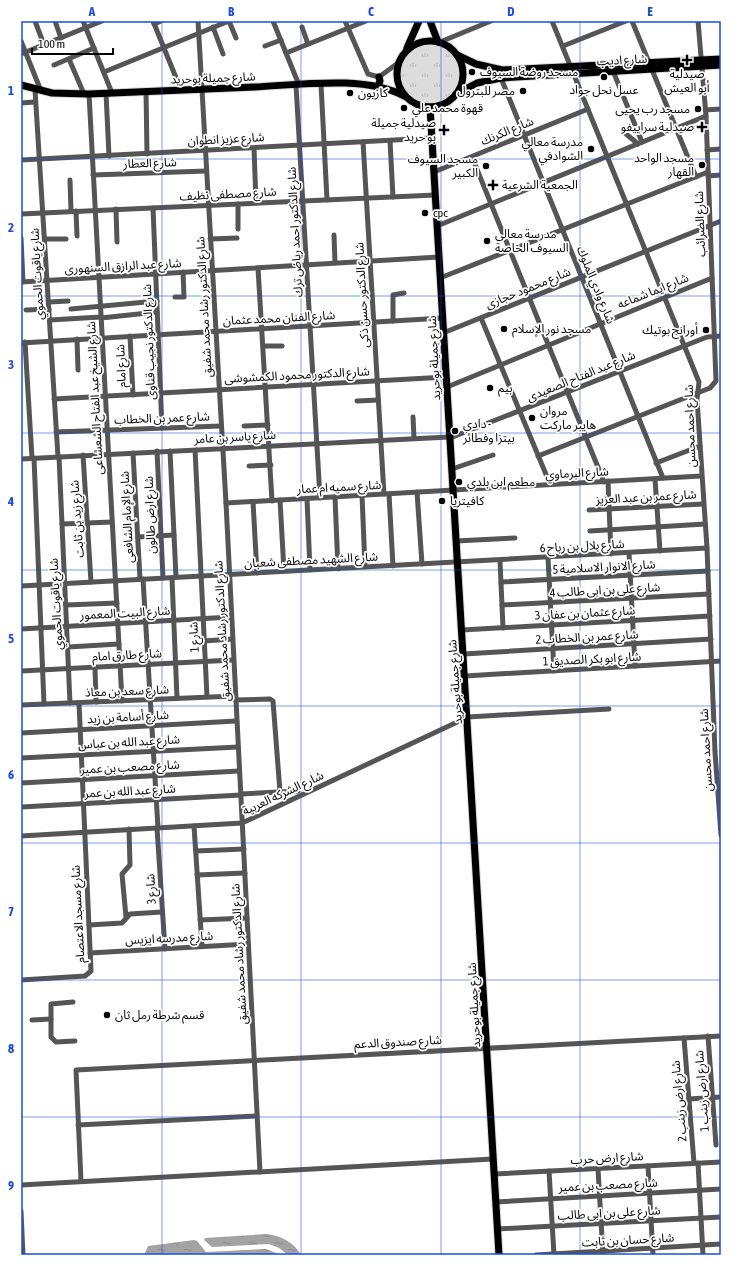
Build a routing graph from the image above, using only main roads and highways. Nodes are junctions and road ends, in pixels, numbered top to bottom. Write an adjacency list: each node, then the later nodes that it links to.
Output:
1 (419, 21): 4 (main road)
2 (430, 21): 3 (main road)
3 (439, 42): 4 (main road); 5 (main road)
4 (406, 50): 15 (main road)
5 (457, 55): 10 (main road, شارع اديب); 14 (main road)
6 (721, 59): 7 (main road, شارع اديب)
7 (701, 63): 8 (main road, شارع اديب); 9 (main road, شارع اديب)
8 (721, 65)
9 (651, 66): 10 (main road, شارع اديب); 10 (main road, شارع اديب)
10 (572, 70): 14 (main road, شارع اديب)
11 (378, 78): 13 (main road)
12 (21, 85): 13 (main road, شارع جميلة بوحريد)
13 (378, 86): 15 (main road, شارع جميلة بوحريد)
14 (456, 94): 16 (main road)
15 (404, 96): 16 (main road)
16 (430, 108): 17 (main road, شارع جميلة بوحريد)
17 (499, 1255)

